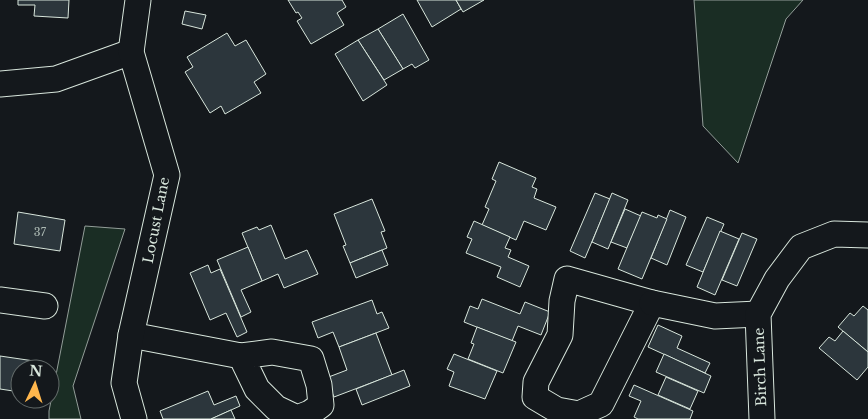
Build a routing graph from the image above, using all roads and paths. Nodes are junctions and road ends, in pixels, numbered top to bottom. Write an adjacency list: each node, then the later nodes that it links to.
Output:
1 (138, 0): 2 (street, Locust Lane)
2 (131, 52): 3 (street); 9 (street, Locust Lane)
3 (0, 84)
4 (868, 235): 8 (street, Birch Lane)
5 (0, 300): 7 (street)
6 (652, 303): 6 (street); 8 (street)
7 (45, 306)
8 (758, 314): 12 (street, Birch Lane)
9 (131, 335): 10 (street); 11 (street, Locust Lane)
10 (242, 356)
11 (134, 419)
12 (762, 419)

